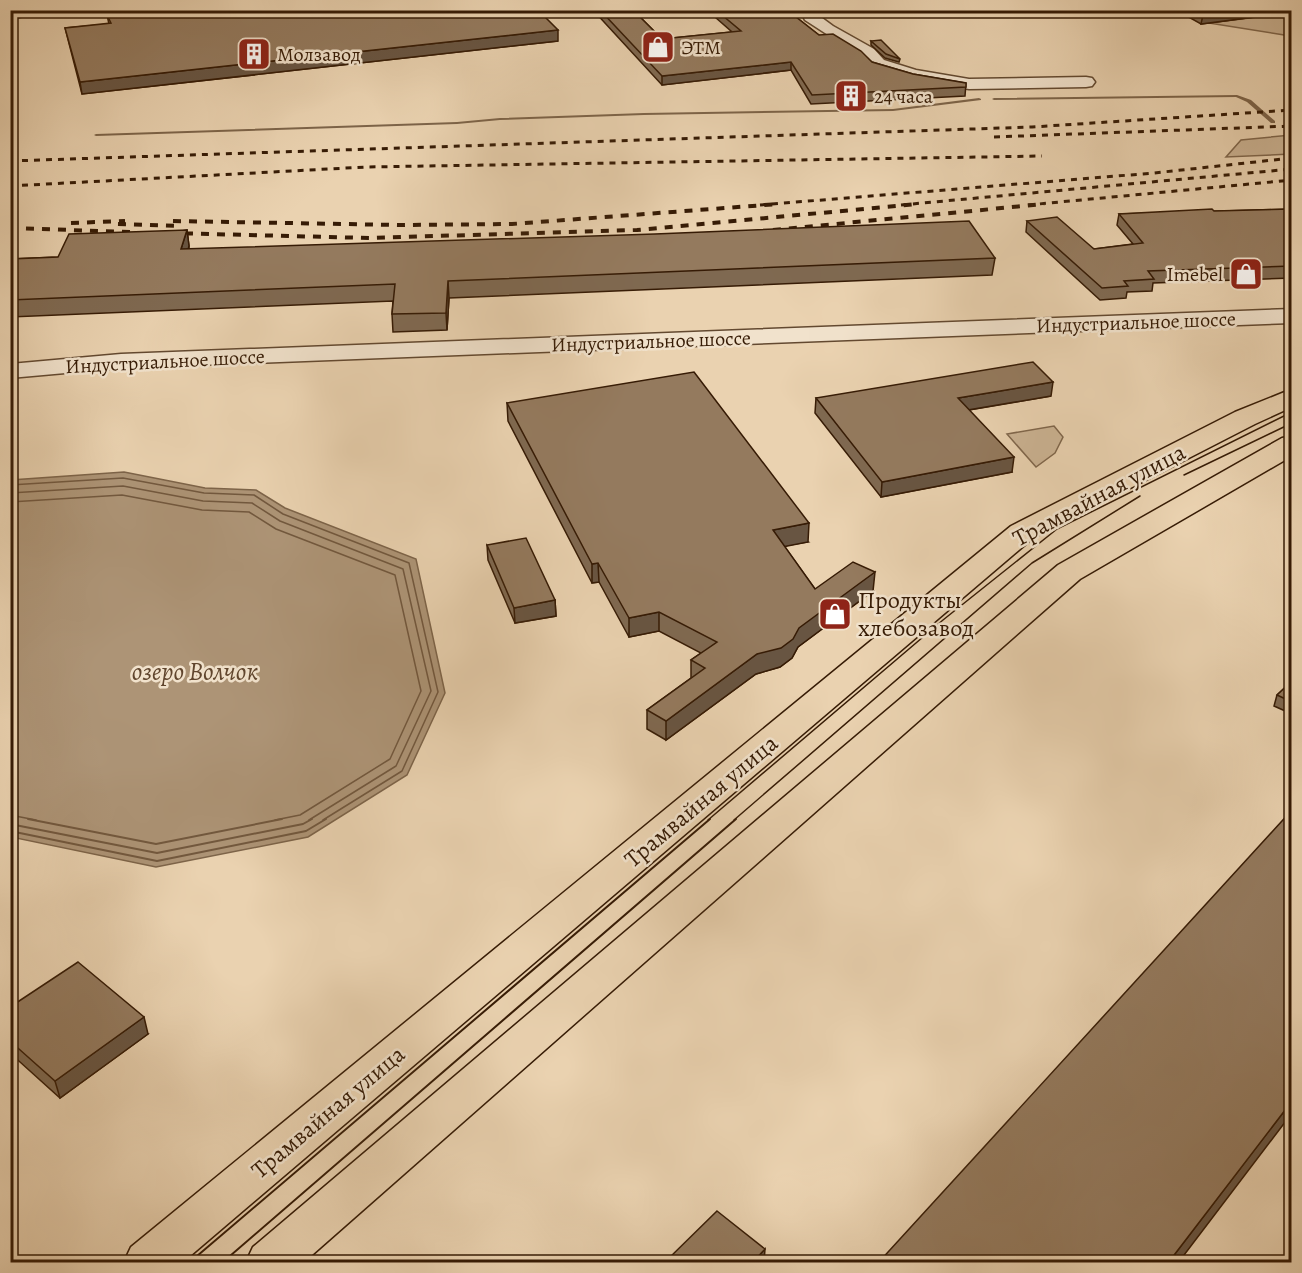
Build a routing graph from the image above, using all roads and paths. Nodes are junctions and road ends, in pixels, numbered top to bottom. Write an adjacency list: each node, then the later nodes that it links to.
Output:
1 (34, 10): 3 (main road)
2 (808, 10): 4 (street)
3 (11, 11)
4 (1086, 82)
5 (1292, 315): 6 (street, Индустриальное шоссе)
6 (10, 371)
7 (1292, 397): 9 (main road, Трамвайная улица)
8 (1292, 444): 10 (main road, Трамвайная улица)
9 (148, 1263)
10 (270, 1263)

